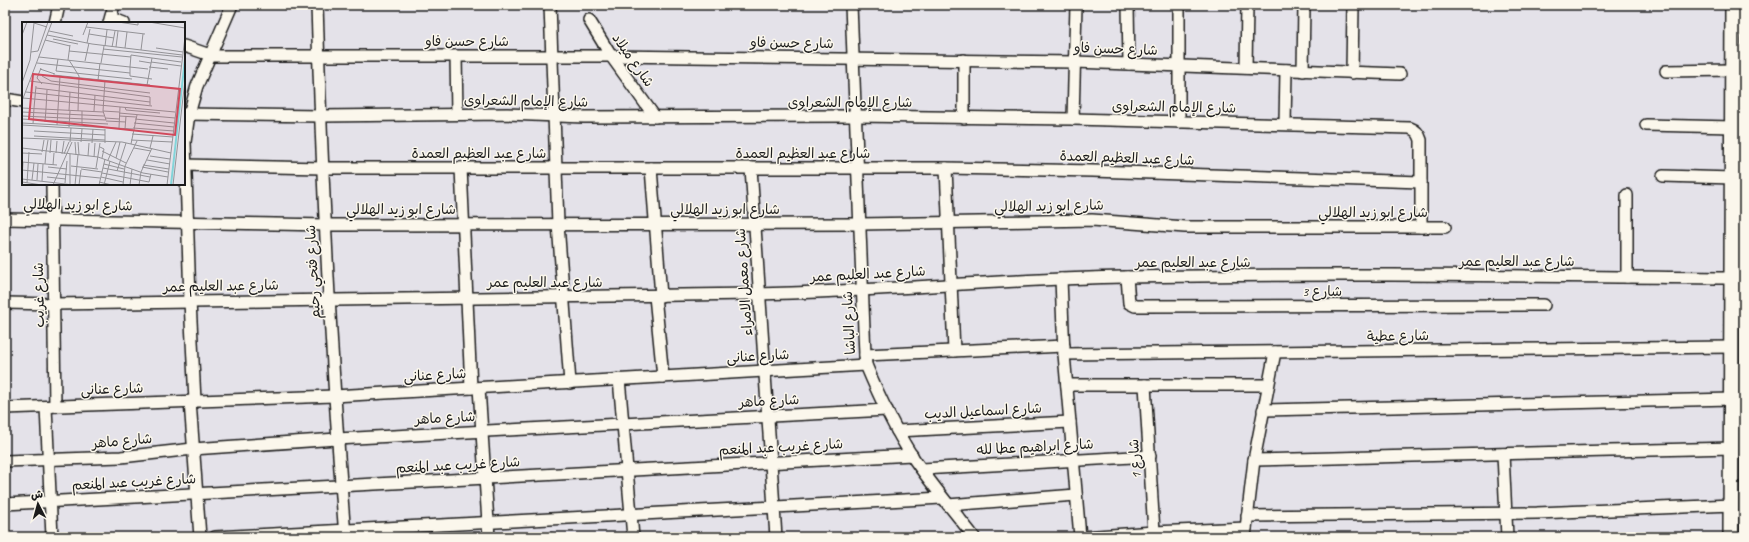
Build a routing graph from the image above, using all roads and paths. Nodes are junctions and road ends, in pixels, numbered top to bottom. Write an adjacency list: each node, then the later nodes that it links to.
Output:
1 (60, 5): 16 (street)
2 (114, 5): 14 (street)
3 (232, 5): 18 (street)
4 (317, 5): 22 (street, شارع فتحي رحيم)
5 (550, 5): 20 (street)
6 (852, 5): 23 (street, شارع الباشا)
7 (1076, 5): 25 (street)
8 (1128, 5): 26 (street)
9 (1179, 5): 27 (street)
10 (1247, 5): 28 (street)
11 (1304, 5): 31 (street)
12 (1353, 5): 33 (street)
13 (1733, 5): 30 (main road)
14 (110, 20)
15 (588, 20): 21 (street, شارع ميلاد)
16 (55, 22)
17 (185, 46): 18 (street, شارع حسن فاو)
18 (210, 55): 22 (street, شارع حسن فاو); 37 (street)
19 (456, 56): 20 (street, شارع حسن فاو); 22 (street, شارع حسن فاو); 38 (street)
20 (552, 56): 21 (street, شارع حسن فاو); 40 (street)
21 (611, 56): 23 (street, شارع حسن فاو); 42 (street, شارع ميلاد)
22 (319, 57): 39 (street, شارع فتحي رحيم)
23 (854, 59): 24 (street, شارع حسن فاو); 41 (street, شارع الباشا)
24 (964, 60): 25 (street, شارع حسن فاو); 43 (street)
25 (1075, 62): 26 (street, شارع حسن فاو); 44 (street)
26 (1129, 64): 27 (street, شارع حسن فاو)
27 (1179, 66): 28 (street, شارع حسن فاو); 45 (street)
28 (1246, 68): 29 (street, شارع حسن فاو)
29 (1286, 70): 31 (street, شارع حسن فاو); 46 (street)
30 (1733, 70): 32 (street); 48 (main road)
31 (1303, 71): 33 (street, شارع حسن فاو)
32 (1666, 71)
33 (1352, 73): 34 (street, شارع حسن فاو)
34 (1400, 74)
35 (5, 99): 36 (street)
36 (22, 102)
37 (187, 114): 39 (street, شارع الإمام الشعراوى); 49 (street)
38 (457, 114): 39 (street, شارع الإمام الشعراوى); 40 (street, شارع الإمام الشعراوى)
39 (321, 116): 50 (street, شارع فتحي رحيم)
40 (554, 116): 42 (street, شارع الإمام الشعراوى); 52 (street)
41 (856, 116): 42 (street, شارع الإمام الشعراوى); 43 (street, شارع الإمام الشعراوى); 55 (street, شارع الباشا)
42 (655, 117)
43 (964, 118): 44 (street, شارع الإمام الشعراوى)
44 (1074, 119): 45 (street, شارع الإمام الشعراوى)
45 (1179, 122): 46 (street, شارع الإمام الشعراوى)
46 (1285, 124): 59 (street, شارع الإمام الشعراوى)
47 (1646, 125): 48 (street)
48 (1733, 127): 58 (main road)
49 (185, 166): 50 (street, شارع عبد العظيم العمدة); 64 (street)
50 (323, 168): 51 (street, شارع عبد العظيم العمدة); 71 (street, شارع فتحي رحيم)
51 (461, 168): 52 (street, شارع عبد العظيم العمدة); 65 (street)
52 (556, 168): 53 (street, شارع عبد العظيم العمدة); 66 (street)
53 (651, 168): 54 (street, شارع عبد العظيم العمدة); 67 (street)
54 (751, 168): 55 (street, شارع عبد العظيم العمدة); 68 (street, شارع معمل الامراء)
55 (858, 168): 56 (street, شارع عبد العظيم العمدة); 69 (street, شارع الباشا)
56 (946, 168): 59 (street, شارع عبد العظيم العمدة); 70 (street)
57 (1663, 176): 58 (street)
58 (1733, 178): 76 (main road)
59 (1421, 182): 72 (street, شارع الإمام الشعراوى)
60 (52, 185): 63 (street, شارع غريب)
61 (1627, 194): 75 (street)
62 (5, 218): 63 (street, شارع ابو زيد الهلالي)
63 (52, 220): 64 (street, شارع ابو زيد الهلالي); 87 (street, شارع غريب)
64 (187, 221): 71 (street, شارع ابو زيد الهلالي); 85 (street)
65 (464, 224): 66 (street, شارع ابو زيد الهلالي); 71 (street, شارع ابو زيد الهلالي); 82 (street)
66 (558, 224): 67 (street, شارع ابو زيد الهلالي); 83 (street)
67 (655, 224): 68 (street, شارع ابو زيد الهلالي); 81 (street)
68 (755, 224): 69 (street, شارع ابو زيد الهلالي); 80 (street, شارع معمل الامراء)
69 (860, 224): 70 (street, شارع ابو زيد الهلالي); 79 (street, شارع الباشا)
70 (948, 224): 72 (street, شارع ابو زيد الهلالي); 78 (street)
71 (326, 225): 84 (street, شارع فتحي رحيم)
72 (1421, 227): 73 (street, شارع ابو زيد الهلالي)
73 (1445, 227)
74 (1127, 277): 75 (street, شارع عبد العليم عمر); 77 (street, شارع عبد العليم عمر); 88 (street, شارع 3)
75 (1627, 277): 76 (street, شارع عبد العليم عمر)
76 (1733, 278): 89 (main road)
77 (1062, 279): 78 (street, شارع عبد العليم عمر); 90 (street)
78 (951, 284): 79 (street, شارع عبد العليم عمر); 91 (street)
79 (862, 289): 80 (street, شارع عبد العليم عمر); 93 (street, شارع الباشا)
80 (760, 294): 81 (street, شارع عبد العليم عمر); 94 (street, شارع معمل الامراء)
81 (658, 296): 83 (street, شارع عبد العليم عمر); 95 (street)
82 (467, 297): 83 (street, شارع عبد العليم عمر); 84 (street, شارع عبد العليم عمر); 101 (street)
83 (563, 298): 97 (street)
84 (330, 299): 85 (street, شارع عبد العليم عمر); 102 (street, شارع فتحي رحيم)
85 (190, 301): 87 (street, شارع عبد العليم عمر); 104 (street)
86 (5, 303): 87 (street, شارع عبد العليم عمر)
87 (54, 304): 105 (street, شارع غريب)
88 (1544, 305)
89 (1732, 347): 92 (street, شارع عطية); 103 (main road)
90 (1064, 350): 91 (street, شارع عنانى); 92 (street, شارع عطية); 98 (street)
91 (954, 351): 93 (street, شارع عنانى)
92 (1275, 352): 100 (street)
93 (866, 360): 94 (street, شارع عنانى); 107 (street, شارع الباشا)
94 (765, 371): 95 (street, شارع عنانى); 109 (street, شارع معمل الامراء)
95 (663, 377): 96 (street, شارع عنانى)
96 (619, 380): 97 (street, شارع عنانى); 111 (street)
97 (570, 382): 101 (street, شارع عنانى)
98 (1067, 385): 99 (street); 110 (street)
99 (1145, 385): 100 (street); 119 (street, شارع 1)
100 (1268, 385): 108 (street)
101 (475, 388): 102 (street, شارع عنانى); 112 (street)
102 (334, 396): 104 (street, شارع عنانى); 114 (street, شارع فتحي رحيم)
103 (1732, 399): 108 (street); 115 (main road)
104 (192, 401): 105 (street, شارع عنانى); 116 (street)
105 (51, 407): 106 (street, شارع عنانى); 123 (street, شارع غريب)
106 (5, 408)
107 (887, 410): 109 (street, شارع ماهر); 113 (street, شارع الباشا)
108 (1263, 410): 121 (street)
109 (768, 416): 111 (street, شارع ماهر); 124 (street, شارع معمل الامراء)
110 (1070, 422): 113 (street, شارع اسماعيل الديب); 120 (street)
111 (623, 424): 112 (street, شارع ماهر); 126 (street)
112 (482, 431): 114 (street, شارع ماهر); 127 (street)
113 (897, 431): 118 (street, شارع الباشا)
114 (337, 439): 116 (street, شارع ماهر); 128 (street, شارع فتحي رحيم)
115 (1732, 448): 117 (street); 134 (main road)
116 (193, 449): 123 (street, شارع ماهر); 129 (street)
117 (1503, 454): 121 (street); 136 (street)
118 (912, 455): 124 (street, شارع غريب عبد المنعم); 125 (street, شارع الباشا)
119 (1150, 456): 120 (street, شارع ابراهيم عطا لله); 140 (street, شارع 1)
120 (1073, 460): 125 (street, شارع ابراهيم عطا لله); 130 (street)
121 (1254, 460): 138 (street)
122 (5, 461): 123 (street, شارع ماهر)
123 (49, 461): 132 (street, شارع غريب)
124 (771, 462): 126 (street, شارع غريب عبد المنعم); 135 (street, شارع معمل الامراء)
125 (922, 469): 131 (street, شارع الباشا)
126 (627, 470): 127 (street, شارع غريب عبد المنعم); 137 (street)
127 (485, 478): 128 (street, شارع غريب عبد المنعم); 139 (street)
128 (341, 486): 129 (street, شارع غريب عبد المنعم); 142 (street, شارع فتحي رحيم)
129 (196, 494): 132 (street, شارع غريب عبد المنعم); 144 (street)
130 (1076, 495): 131 (street); 150 (street)
131 (945, 501): 135 (street); 149 (street, شارع الباشا)
132 (50, 502): 133 (street, شارع غريب عبد المنعم); 143 (street, شارع غريب)
133 (5, 504)
134 (1732, 505): 136 (street); 152 (main road)
135 (774, 507): 137 (street); 148 (street, شارع معمل الامراء)
136 (1506, 514): 138 (street); 151 (street)
137 (631, 515): 139 (street); 147 (street)
138 (1247, 516): 141 (street)
139 (488, 522): 142 (street); 146 (street)
140 (1154, 532): 141 (street); 150 (street)
141 (1245, 533)
142 (344, 534): 145 (street)
143 (52, 537)
144 (200, 537)
145 (215, 537)
146 (488, 537)
147 (633, 537)
148 (776, 537)
149 (974, 537)
150 (1081, 537)
151 (1507, 537)
152 (1731, 537)

